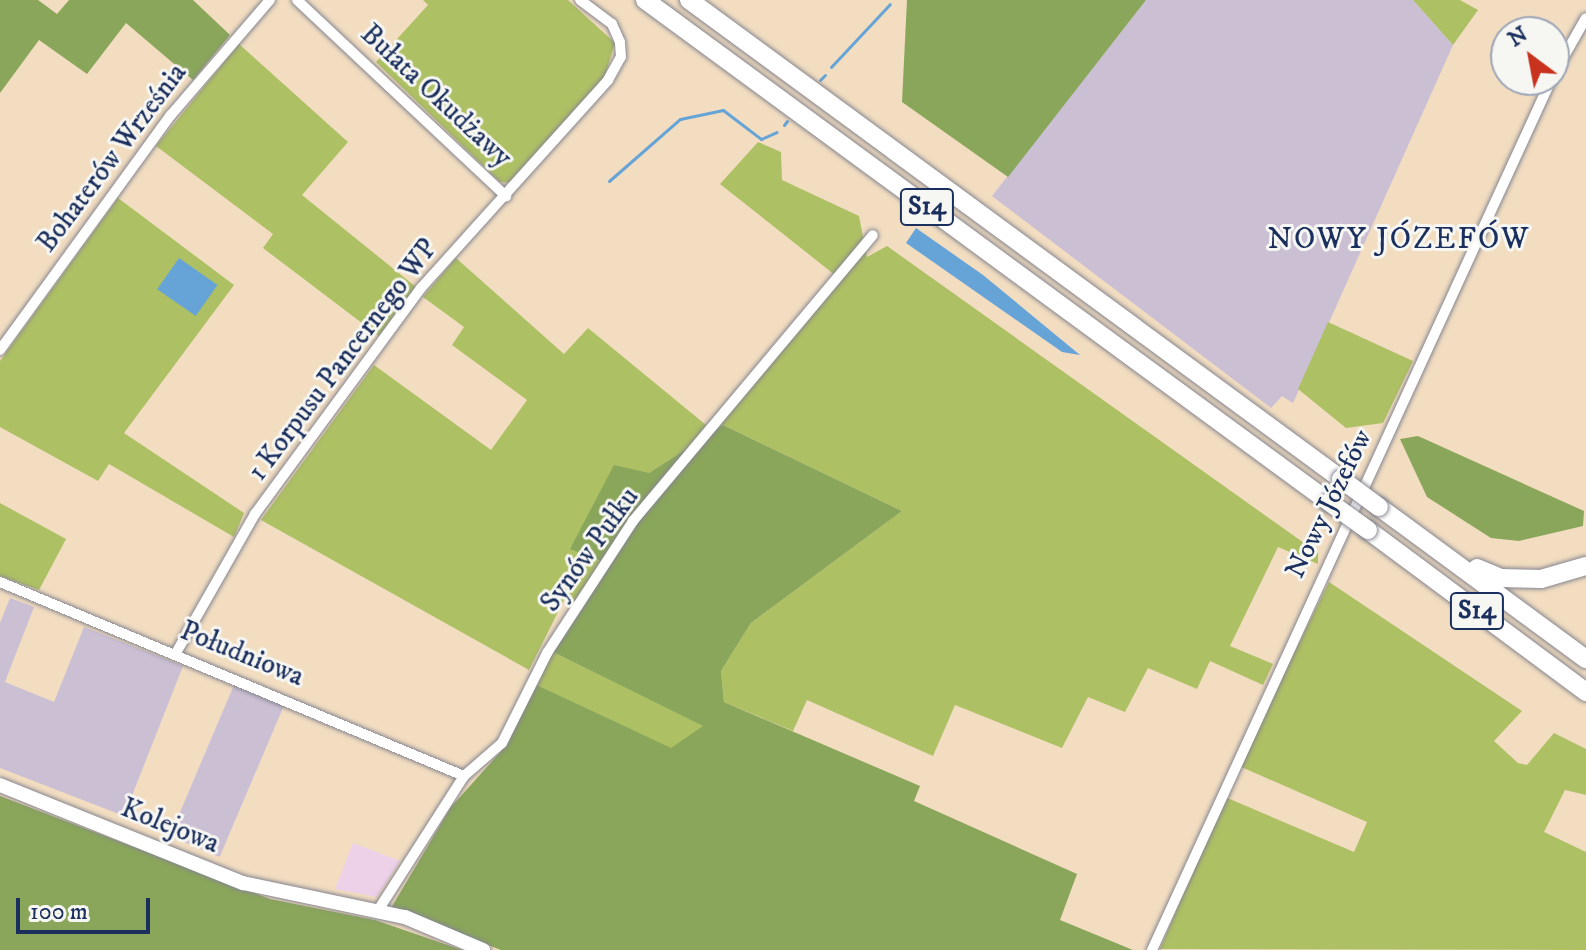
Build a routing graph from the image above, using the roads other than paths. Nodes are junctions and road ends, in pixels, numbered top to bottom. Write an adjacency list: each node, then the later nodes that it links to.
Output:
1 (270, 0): 11 (street, Bohaterów Września)
2 (297, 0): 9 (street, Bułata Okudżawy)
3 (580, 0): 9 (street, 1 Korpusu Pancernego WP)
4 (645, 0): 17 (highway, S14, bridge)
5 (689, 0): 12 (highway, S14, bridge)
6 (1586, 18): 7 (street)
7 (1570, 46)
8 (1544, 96): 22 (street, Nowy Józefów)
9 (506, 196): 15 (street, 1 Korpusu Pancernego WP)
10 (873, 235): 18 (street, Synów Pułku)
11 (0, 350)
12 (1436, 547): 13 (highway); 16 (highway, S14)
13 (1586, 566)
14 (0, 582): 15 (street, Południowa)
15 (176, 653): 18 (street, Południowa)
16 (1586, 659)
17 (1586, 692)
18 (464, 776): 20 (street, Synów Pułku)
19 (0, 785): 20 (street, Kolejowa)
20 (377, 912): 21 (street, Kolejowa)
21 (483, 950)
22 (1152, 950)

